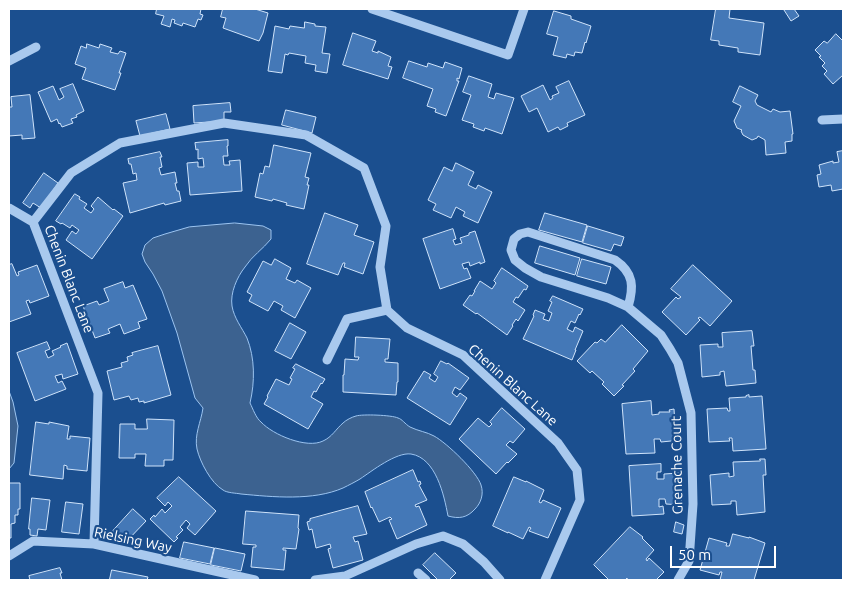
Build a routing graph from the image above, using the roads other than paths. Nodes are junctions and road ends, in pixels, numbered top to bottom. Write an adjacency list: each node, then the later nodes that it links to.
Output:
1 (372, 9): 2 (street)
2 (524, 9)
3 (36, 47): 4 (street)
4 (9, 61)
5 (843, 119): 6 (street)
6 (822, 120)
7 (9, 208): 8 (street)
8 (33, 222): 10 (street, Chenin Blanc Lane); 12 (street, Chenin Blanc Lane)
9 (628, 307): 9 (street, Grenache Court); 20 (street, Grenache Court)
10 (387, 310): 11 (street); 19 (street, Chenin Blanc Lane)
11 (327, 360)
12 (94, 544): 13 (street, Rielsing Way); 15 (street, Rielsing Way)
13 (9, 556)
14 (418, 573): 17 (street)
15 (255, 580)
16 (315, 580): 18 (street)
17 (426, 580)
18 (500, 580)
19 (545, 580)
20 (678, 580)

